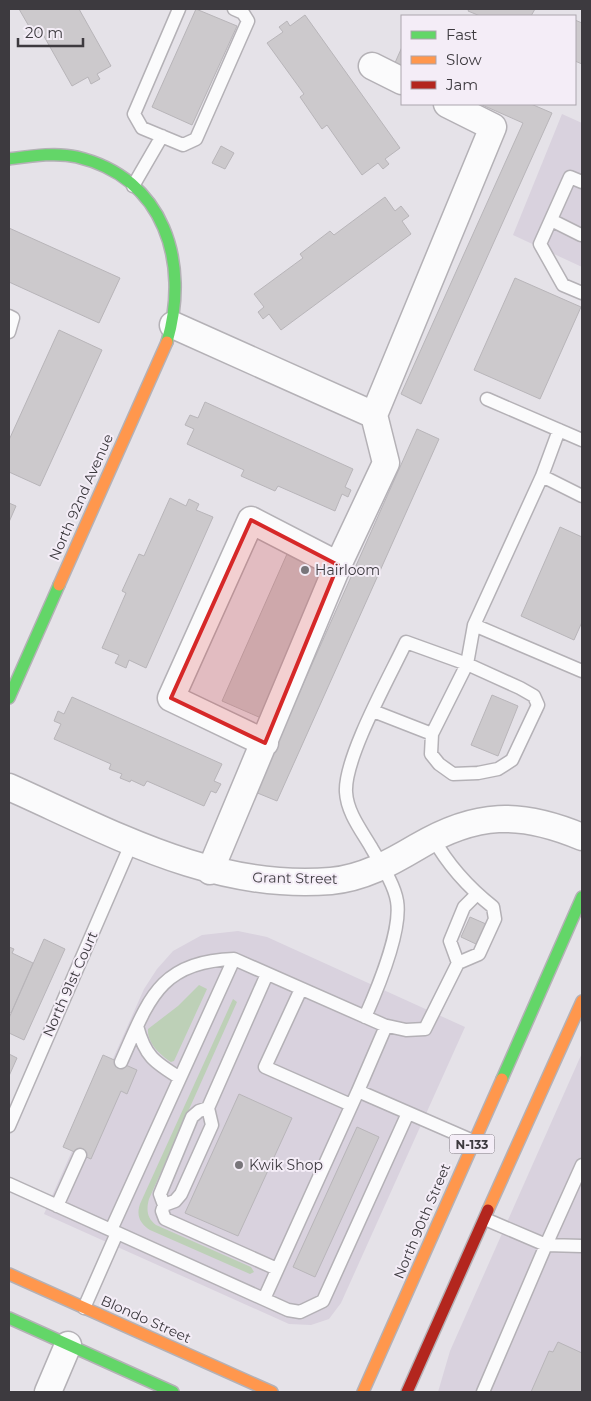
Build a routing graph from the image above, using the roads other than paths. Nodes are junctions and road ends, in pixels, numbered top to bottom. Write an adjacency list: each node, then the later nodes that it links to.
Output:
1 (179, 9): 6 (lane)
2 (234, 9): 6 (lane)
3 (372, 66): 4 (street)
4 (401, 80)
5 (449, 105): 17 (street)
6 (162, 136): 9 (lane)
7 (9, 159): 9 (main road, North 92nd Avenue)
8 (582, 182): 10 (lane)
9 (133, 186): 14 (main road, North 92nd Avenue)
10 (551, 220): 11 (lane); 12 (lane)
11 (581, 235)
12 (582, 293)
13 (9, 316): 15 (lane)
14 (175, 316): 17 (street); 26 (main road, North 92nd Avenue)
15 (9, 332)
16 (487, 399): 18 (lane)
17 (374, 415): 22 (street)
18 (560, 430): 19 (lane); 20 (lane)
19 (581, 437)
20 (542, 476): 21 (lane); 23 (lane)
21 (582, 496)
22 (338, 565): 29 (street); 29 (street)
23 (474, 625): 24 (lane); 25 (lane)
24 (467, 664): 27 (lane); 28 (lane); 28 (lane)
25 (582, 672)
26 (9, 698)
27 (373, 711): 28 (lane); 34 (lane)
28 (432, 734)
29 (266, 743): 35 (street)
30 (9, 787): 33 (street, Grant Street)
31 (582, 837): 32 (street, Grant Street)
32 (433, 838): 34 (street, Grant Street); 36 (lane)
33 (132, 842): 35 (street, Grant Street); 52 (lane, North 91st Court)
34 (382, 867): 35 (street, Grant Street); 43 (lane)
35 (210, 871)
36 (477, 894): 39 (lane); 39 (lane)
37 (582, 898): 53 (main road, North 90th Street / N-133)
38 (234, 959): 40 (lane); 45 (lane); 47 (lane)
39 (458, 963): 44 (lane)
40 (267, 974): 41 (lane); 50 (lane)
41 (301, 989): 43 (lane); 49 (lane)
42 (581, 1007): 59 (main road, N-133)
43 (365, 1017): 44 (lane)
44 (383, 1025): 48 (lane)
45 (137, 1026): 46 (lane); 47 (lane)
46 (121, 1062)
47 (180, 1078): 60 (lane)
48 (358, 1091): 49 (lane); 51 (lane)
49 (351, 1105): 63 (lane)
50 (208, 1108): 57 (lane); 57 (lane)
51 (408, 1113): 53 (lane); 65 (lane)
52 (9, 1126)
53 (473, 1141): 72 (main road, North 90th Street / N-133)
54 (80, 1155): 58 (lane)
55 (582, 1165): 61 (lane)
56 (9, 1184): 58 (lane)
57 (164, 1205): 63 (lane)
58 (57, 1206): 60 (lane)
59 (485, 1219): 61 (lane); 73 (main road, N-133)
60 (114, 1232): 65 (lane); 66 (lane)
61 (546, 1245): 62 (lane); 74 (lane)
62 (582, 1246)
63 (277, 1269): 65 (lane)
64 (9, 1274): 66 (main road, Blondo Street)
65 (264, 1299)
66 (84, 1308): 71 (main road, Blondo Street)
67 (9, 1318): 68 (main road)
68 (68, 1345): 69 (street); 70 (main road)
69 (48, 1392)
70 (173, 1392)
71 (272, 1392)
72 (363, 1392)
73 (407, 1392)
74 (483, 1392)

